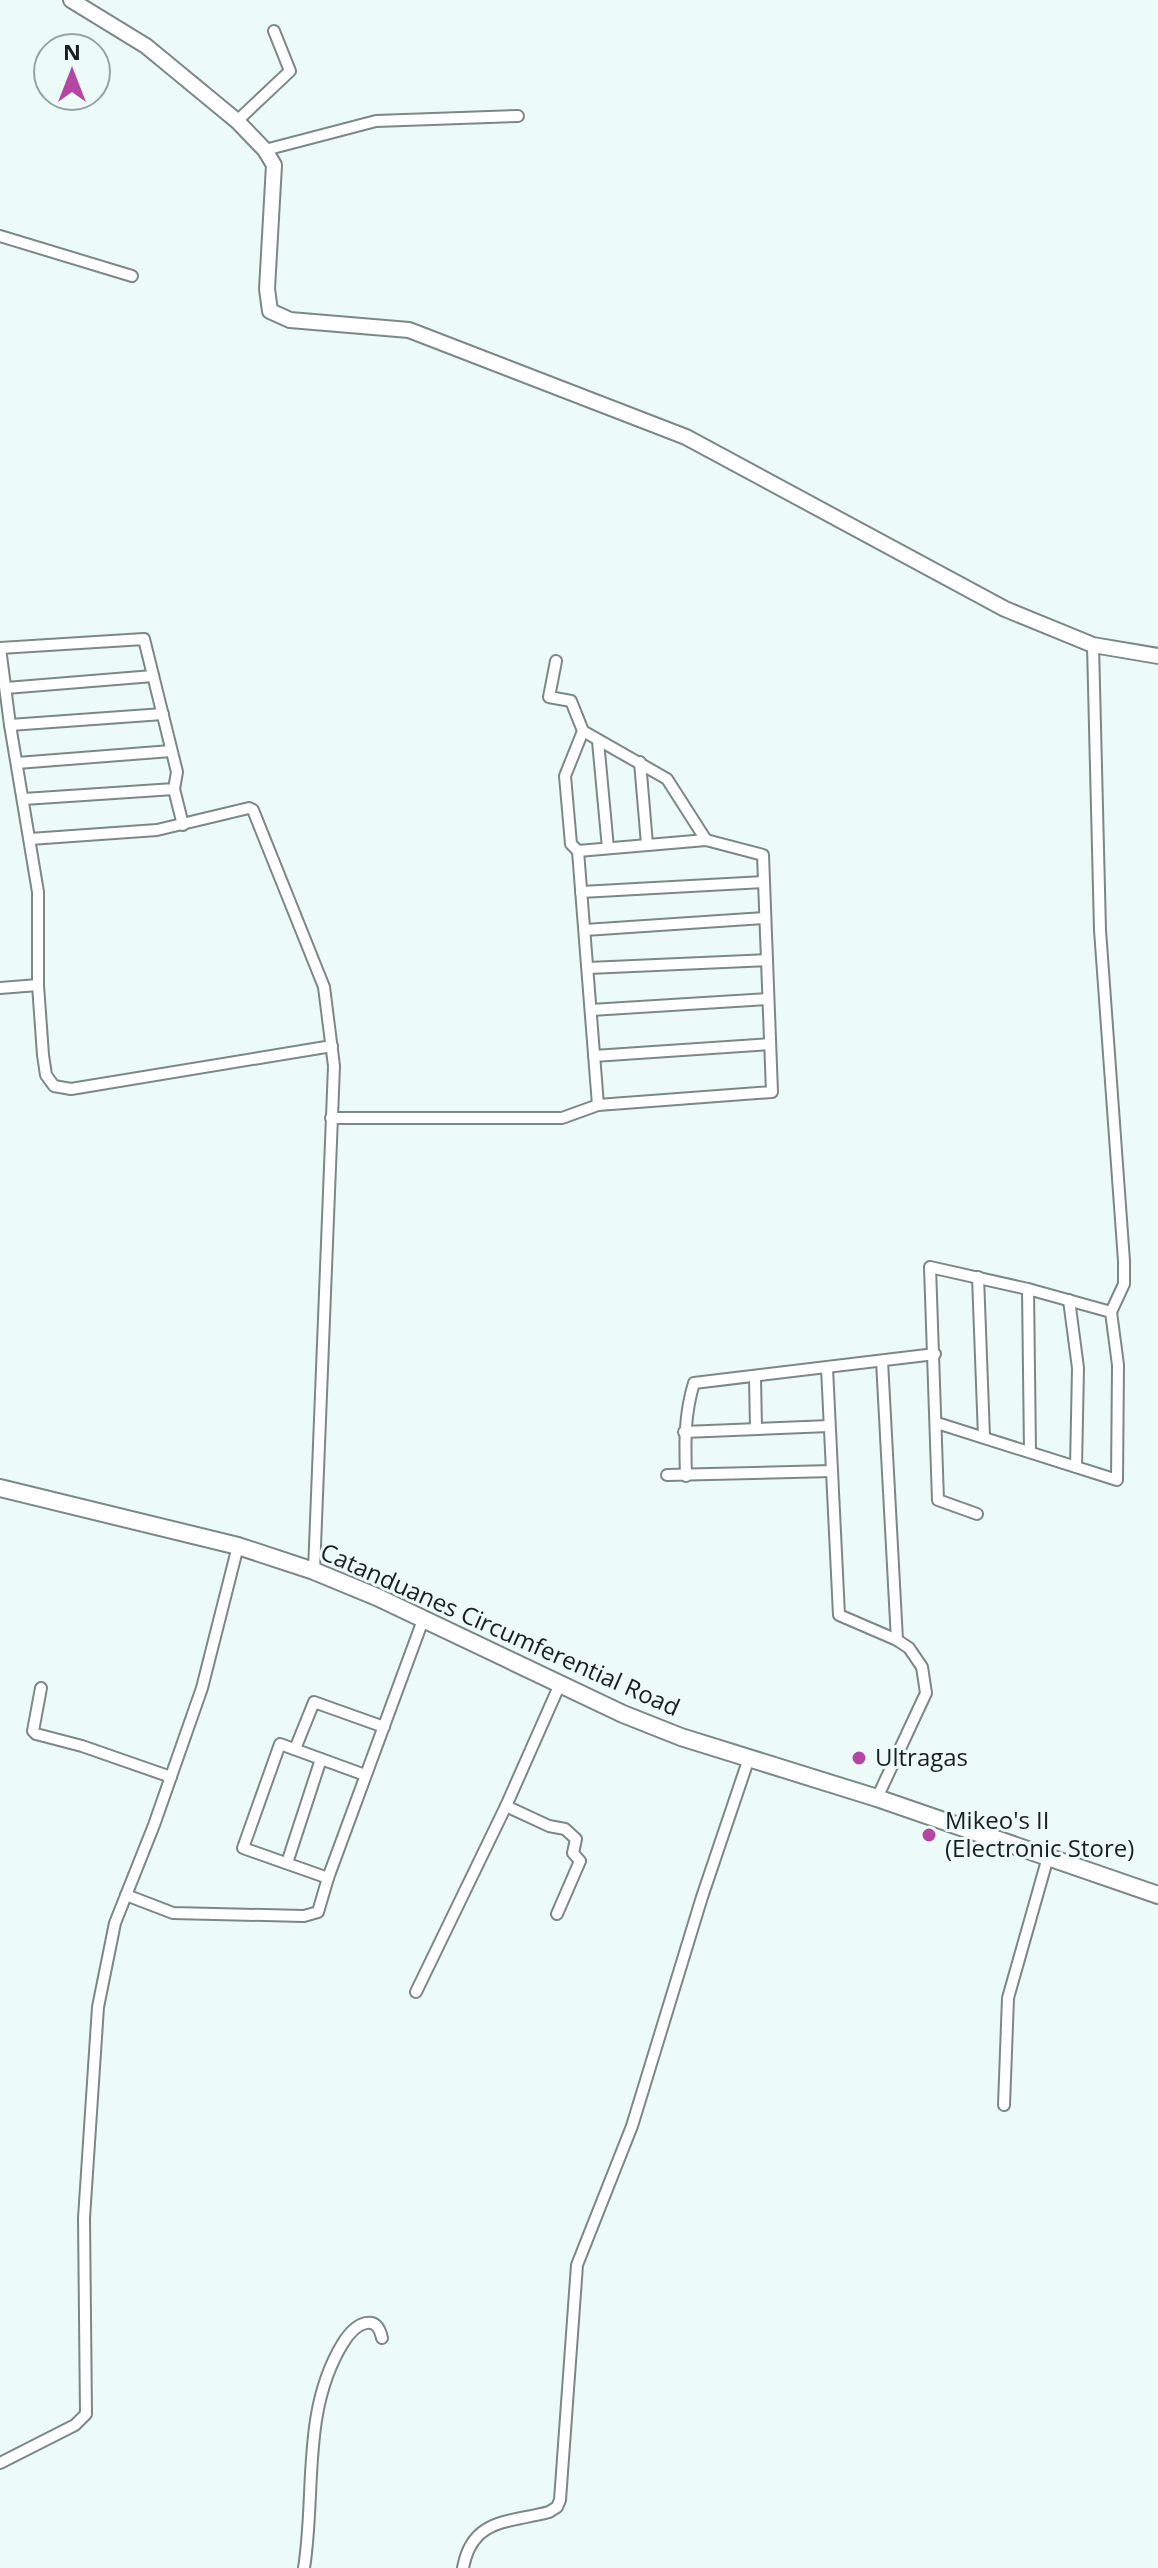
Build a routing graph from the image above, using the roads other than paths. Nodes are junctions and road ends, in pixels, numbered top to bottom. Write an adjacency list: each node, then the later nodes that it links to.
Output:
1 (71, 0): 4 (street)
2 (274, 31): 4 (street)
3 (518, 116): 5 (street)
4 (237, 121): 5 (street)
5 (265, 150): 8 (street)
6 (0, 236): 7 (street)
7 (132, 276)
8 (1093, 645): 9 (street); 46 (street)
9 (1158, 656)
10 (556, 661): 15 (street)
11 (153, 676): 12 (street); 12 (street); 13 (street)
12 (6, 688): 14 (street)
13 (163, 714): 14 (street); 17 (street)
14 (10, 725): 19 (street)
15 (583, 731): 16 (street); 27 (street)
16 (598, 741): 18 (street); 26 (street)
17 (171, 751): 19 (street); 20 (street)
18 (640, 762): 24 (street); 25 (street)
19 (17, 763): 21 (street)
20 (174, 789): 21 (street); 22 (street)
21 (24, 799): 23 (street)
22 (183, 825): 23 (street); 39 (street)
23 (30, 839): 34 (street)
24 (706, 840): 25 (street); 28 (street)
25 (647, 844): 26 (street)
26 (608, 848): 27 (street)
27 (578, 851): 29 (street)
28 (764, 882): 29 (street); 30 (street)
29 (581, 892): 31 (street)
30 (765, 918): 31 (street); 32 (street)
31 (585, 930): 33 (street)
32 (767, 960): 33 (street); 36 (street)
33 (588, 968): 37 (street)
34 (38, 985): 35 (street); 39 (street)
35 (0, 988)
36 (768, 999): 37 (street); 38 (street)
37 (591, 1010): 40 (street)
38 (770, 1044): 40 (street); 41 (street)
39 (332, 1046): 42 (street)
40 (594, 1056): 41 (street)
41 (598, 1105): 42 (street)
42 (331, 1118): 64 (street)
43 (978, 1277): 44 (street); 47 (street); 55 (street)
44 (1028, 1289): 45 (street); 56 (street)
45 (1069, 1300): 46 (street); 57 (street)
46 (1111, 1312): 57 (street)
47 (935, 1354): 48 (street); 51 (street)
48 (882, 1361): 49 (street); 66 (street)
49 (827, 1368): 50 (street); 52 (street)
50 (755, 1377): 53 (street); 54 (street)
51 (937, 1423): 55 (street); 62 (street)
52 (829, 1426): 53 (street); 58 (street)
53 (756, 1429): 54 (street)
54 (684, 1432): 60 (street)
55 (984, 1437): 56 (street)
56 (1030, 1452): 57 (street)
57 (1076, 1467)
58 (832, 1471): 60 (street); 66 (street)
59 (667, 1475): 60 (street)
60 (686, 1476)
61 (0, 1488): 63 (main road, Catanduanes Circumferential Road)
62 (977, 1514)
63 (238, 1546): 64 (main road, Catanduanes Circumferential Road); 74 (street)
64 (314, 1571): 65 (main road, Catanduanes Circumferential Road)
65 (423, 1620): 67 (main road, Catanduanes Circumferential Road); 69 (street)
66 (897, 1640): 75 (street)
67 (560, 1684): 71 (main road, Catanduanes Circumferential Road); 76 (street)
68 (41, 1688): 74 (street)
69 (384, 1727): 70 (street); 73 (street)
70 (295, 1749): 72 (street); 78 (street)
71 (749, 1758): 75 (main road, Catanduanes Circumferential Road); 88 (street)
72 (321, 1759): 73 (street); 78 (street)
73 (365, 1775): 79 (street)
74 (171, 1777): 80 (street)
75 (877, 1798): 77 (main road, Catanduanes Circumferential Road)
76 (506, 1806): 82 (street); 83 (street)
77 (1048, 1857): 81 (main road, Catanduanes Circumferential Road); 84 (street)
78 (287, 1863): 79 (street)
79 (328, 1878): 80 (street)
80 (126, 1895): 86 (street)
81 (1158, 1895)
82 (557, 1914)
83 (416, 1992)
84 (1004, 2105)
85 (382, 2338): 87 (street)
86 (0, 2463)
87 (304, 2568)
88 (463, 2568)

